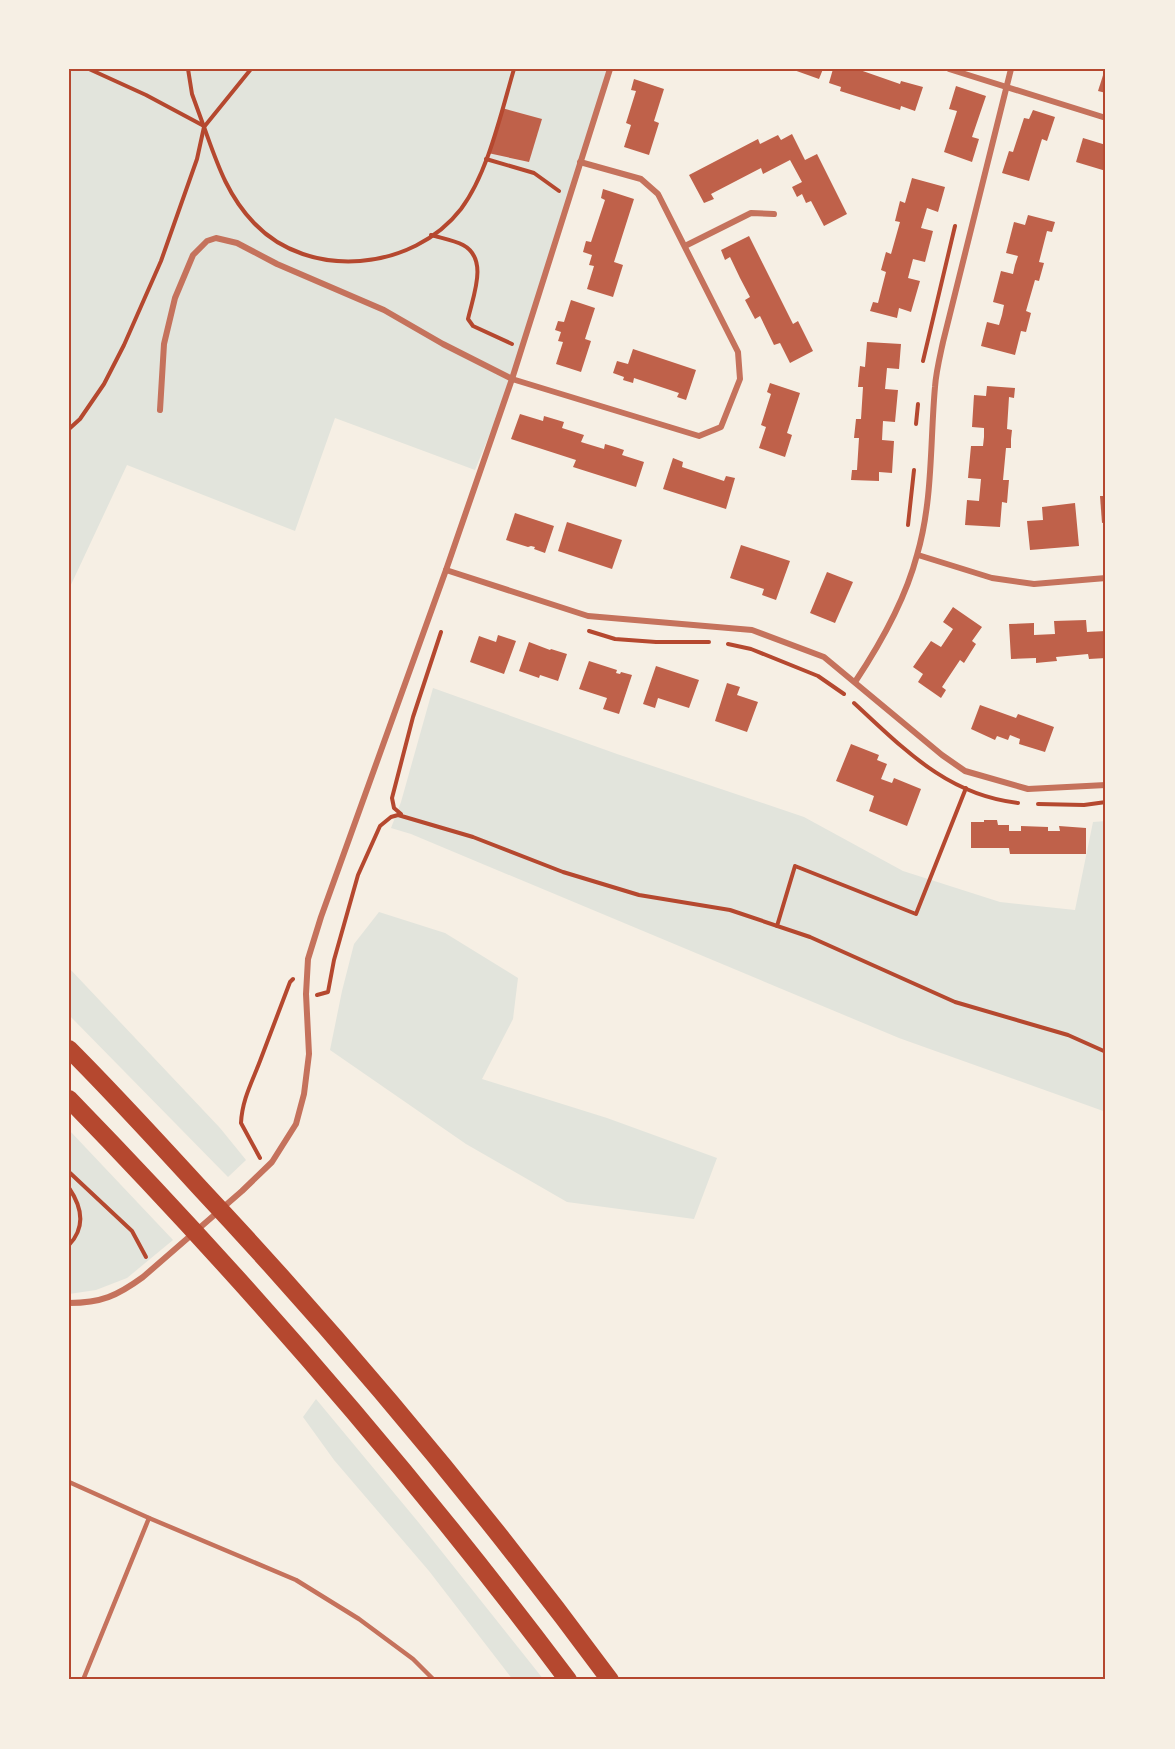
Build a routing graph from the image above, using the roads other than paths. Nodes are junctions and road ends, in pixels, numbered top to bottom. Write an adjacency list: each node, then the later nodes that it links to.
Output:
1 (610, 69): 6 (street)
2 (949, 69): 4 (street)
3 (1011, 69): 4 (street)
4 (1007, 87): 5 (street); 11 (street)
5 (1106, 118)
6 (580, 162): 8 (street); 9 (street)
7 (774, 214): 8 (street)
8 (685, 246): 9 (street)
9 (512, 379): 10 (street); 12 (street)
10 (160, 410)
11 (918, 555): 13 (street); 14 (street)
12 (446, 570): 14 (street); 18 (street)
13 (1106, 578)
14 (855, 682): 15 (street)
15 (1106, 785)
16 (69, 1049): 24 (highway)
17 (69, 1099): 23 (highway)
18 (69, 1303)
19 (69, 1482): 20 (lane)
20 (149, 1518): 21 (lane); 22 (lane)
21 (83, 1680)
22 (434, 1680)
23 (568, 1680)
24 (610, 1680)

